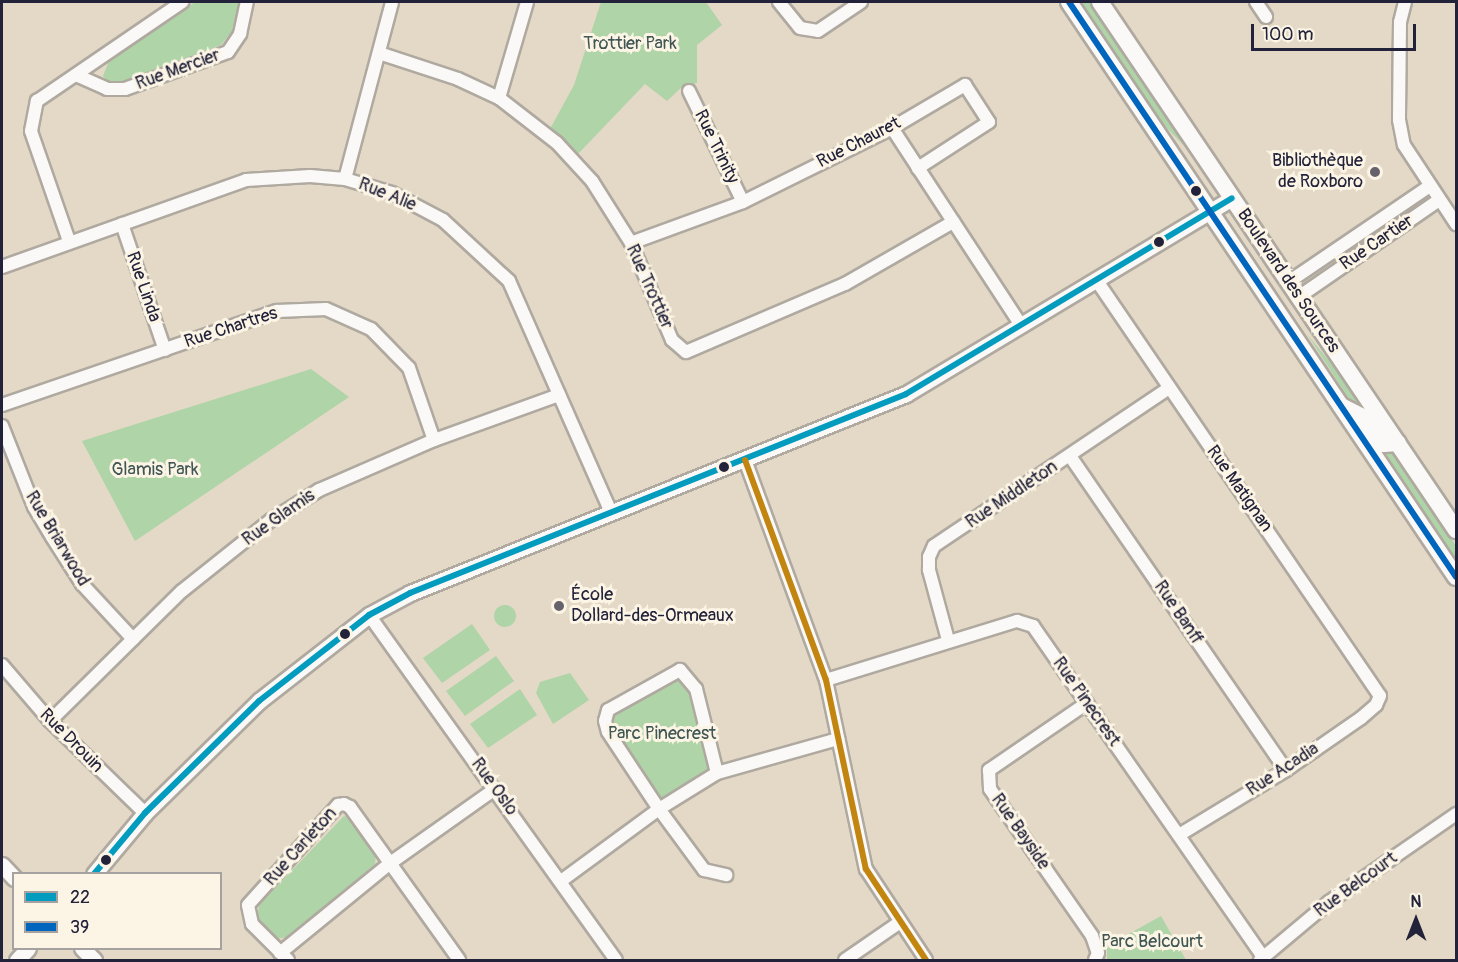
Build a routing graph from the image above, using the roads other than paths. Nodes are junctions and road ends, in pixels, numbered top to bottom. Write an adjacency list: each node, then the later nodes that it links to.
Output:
1 (182, 2): 13 (street)
2 (247, 2): 13 (street, Rue Mercier)
3 (392, 2): 12 (street)
4 (526, 2): 15 (street)
5 (779, 2): 6 (street)
6 (861, 2)
7 (1069, 2): 23 (main road, Boulevard des Sources)
8 (1100, 2): 20 (main road, Boulevard des Sources)
9 (1256, 2): 11 (street)
10 (1405, 2): 19 (street)
11 (1266, 16)
12 (379, 53): 15 (street, Rue Trottier); 18 (street)
13 (76, 75): 27 (street)
14 (688, 91): 22 (street, Rue Trinity)
15 (499, 99): 28 (street, Rue Trottier)
16 (892, 128): 17 (street); 17 (street, Rue Chauret); 22 (street, Rue Chauret)
17 (918, 168): 24 (street)
18 (345, 179): 25 (street, Rue Alie); 36 (street, Rue Alie)
19 (1430, 186): 21 (street); 30 (street, Rue Cartier)
20 (1232, 198): 23 (street); 30 (main road, Boulevard des Sources)
21 (1440, 200): 26 (street); 32 (street, Rue Cartier)
22 (743, 202): 28 (street, Rue Chauret)
23 (1210, 212): 31 (street); 38 (main road, Boulevard des Sources)
24 (953, 222): 28 (street, Rue Trottier); 33 (street)
25 (122, 224): 27 (street, Rue Alie); 34 (street, Rue Linda)
26 (1456, 224)
27 (69, 241): 29 (street, Rue Alie)
28 (631, 243)
29 (2, 267)
30 (1290, 280): 32 (main road, Boulevard des Sources)
31 (1097, 281): 33 (street); 35 (street, Rue Matignan)
32 (1300, 296): 41 (main road, Boulevard des Sources)
33 (1021, 325): 43 (street)
34 (165, 350): 37 (street, Rue Chartres); 40 (street, Rue Chartres)
35 (1169, 388): 42 (street, Rue Middleton); 52 (street, Rue Matignan)
36 (559, 395): 40 (street, Rue Glamis); 44 (street, Rue Alie)
37 (2, 405)
38 (1341, 406): 41 (main road); 46 (main road, Boulevard des Sources)
39 (2, 426): 48 (street, Rue Briarwood)
40 (434, 440): 48 (street, Rue Glamis)
41 (1398, 443): 45 (main road, Boulevard des Sources)
42 (1070, 456): 49 (street, Rue Middleton); 56 (street, Rue Banff)
43 (745, 460): 44 (street); 51 (street)
44 (610, 512): 47 (street)
45 (1456, 530)
46 (1456, 577)
47 (369, 615): 58 (street, Rue Oslo); 60 (street)
48 (133, 639): 54 (street, Rue Glamis)
49 (948, 640): 51 (street, Rue Pinecrest); 53 (street, Rue Pinecrest)
50 (2, 664): 54 (street, Rue Drouin)
51 (826, 680): 55 (street)
52 (1380, 696): 56 (street, Rue Acadia)
53 (1086, 703): 62 (street, Rue Pinecrest); 74 (street, Rue Bayside)
54 (50, 721): 60 (street, Rue Drouin)
55 (838, 739): 57 (street); 67 (street)
56 (1286, 770): 62 (street, Rue Acadia)
57 (717, 773): 59 (street); 59 (street)
58 (495, 789): 63 (street, Rue Carleton); 66 (street, Rue Oslo)
59 (659, 809): 65 (street); 66 (street)
60 (145, 813): 64 (street)
61 (1456, 814): 69 (street, Rue Belcourt)
62 (1179, 835): 69 (street, Rue Pinecrest)
63 (389, 864): 68 (street, Rue Carleton); 68 (street, Rue Carleton); 70 (street)
64 (95, 872)
65 (726, 875)
66 (561, 881): 71 (street, Rue Oslo)
67 (900, 922): 72 (street); 73 (street)
68 (284, 957)
69 (1262, 959)
70 (459, 960)
71 (616, 960)
72 (846, 960)
73 (926, 960)
74 (1095, 960)

